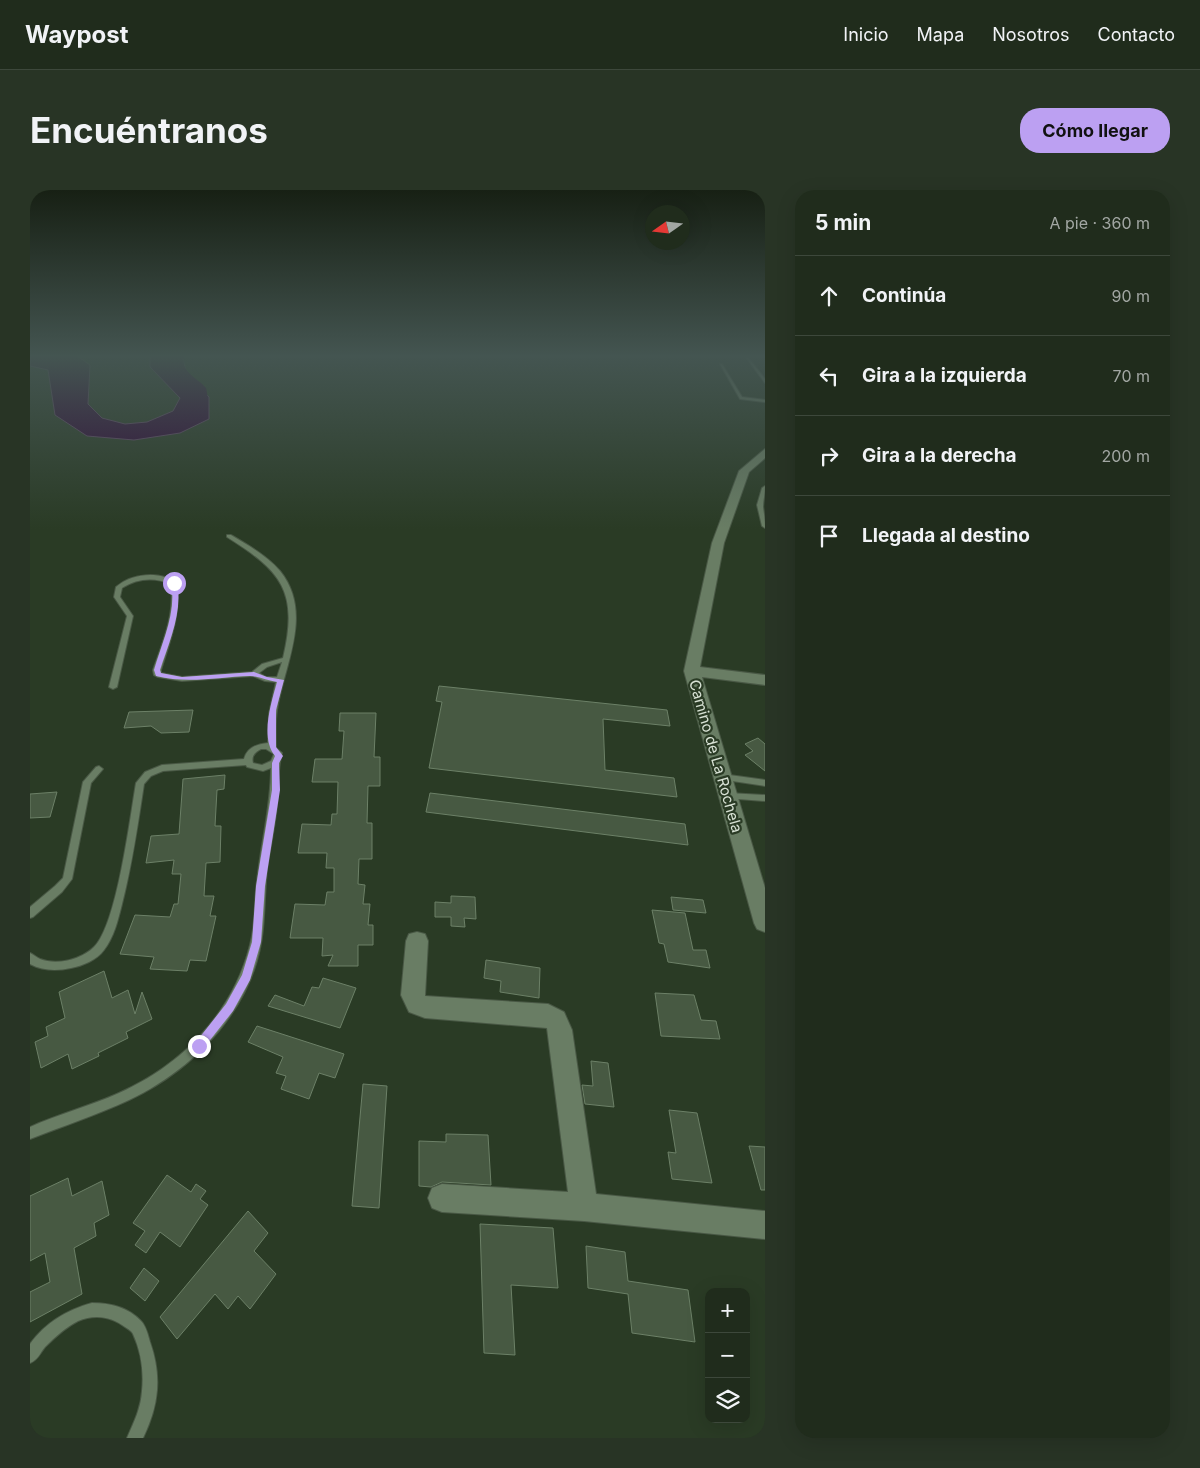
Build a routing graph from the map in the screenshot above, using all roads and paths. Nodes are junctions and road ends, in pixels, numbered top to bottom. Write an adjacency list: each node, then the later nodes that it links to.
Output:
1 (765, 452): 6 (street, Camino de La Rochela)
2 (765, 488): 3 (lane)
3 (765, 526)
4 (229, 536): 5 (lane)
5 (286, 659): 7 (lane); 8 (lane)
6 (692, 671): 9 (street); 15 (street, Camino de La Rochela)
7 (254, 674): 8 (lane); 10 (lane)
8 (281, 680): 11 (lane)
9 (765, 680)
10 (113, 687)
11 (272, 748): 12 (lane); 13 (lane)
12 (248, 762): 13 (lane); 22 (lane)
13 (275, 763): 23 (lane)
14 (99, 770): 19 (lane)
15 (722, 777): 16 (lane); 17 (street, Camino de La Rochela)
16 (765, 783)
17 (728, 796): 18 (lane); 20 (street, Camino de La Rochela)
18 (765, 798)
19 (30, 914)
20 (765, 924)
21 (417, 941): 25 (street)
22 (30, 958)
23 (30, 1133)
24 (442, 1198): 25 (street)
25 (584, 1207): 26 (street)
26 (765, 1226)
27 (30, 1356): 28 (lane)
28 (135, 1438)

